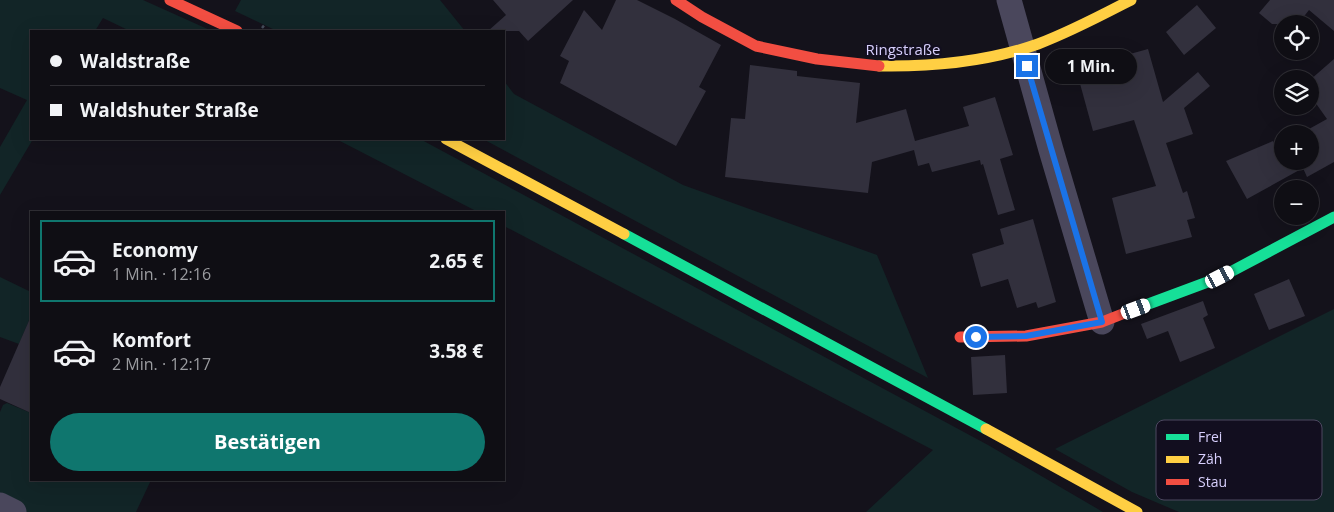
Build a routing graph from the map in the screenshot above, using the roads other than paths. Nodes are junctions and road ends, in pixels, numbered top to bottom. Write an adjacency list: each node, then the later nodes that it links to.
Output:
1 (170, 0): 5 (street)
2 (676, 0): 6 (street, Ringstraße)
3 (1009, 0): 6 (street)
4 (1131, 0): 6 (street, Ringstraße)
5 (235, 30)
6 (1023, 48): 9 (street)
7 (448, 140): 13 (street)
8 (1334, 216): 9 (street)
9 (1102, 322): 10 (street)
10 (960, 337)
11 (0, 505): 12 (street)
12 (14, 512)
13 (1137, 512)

